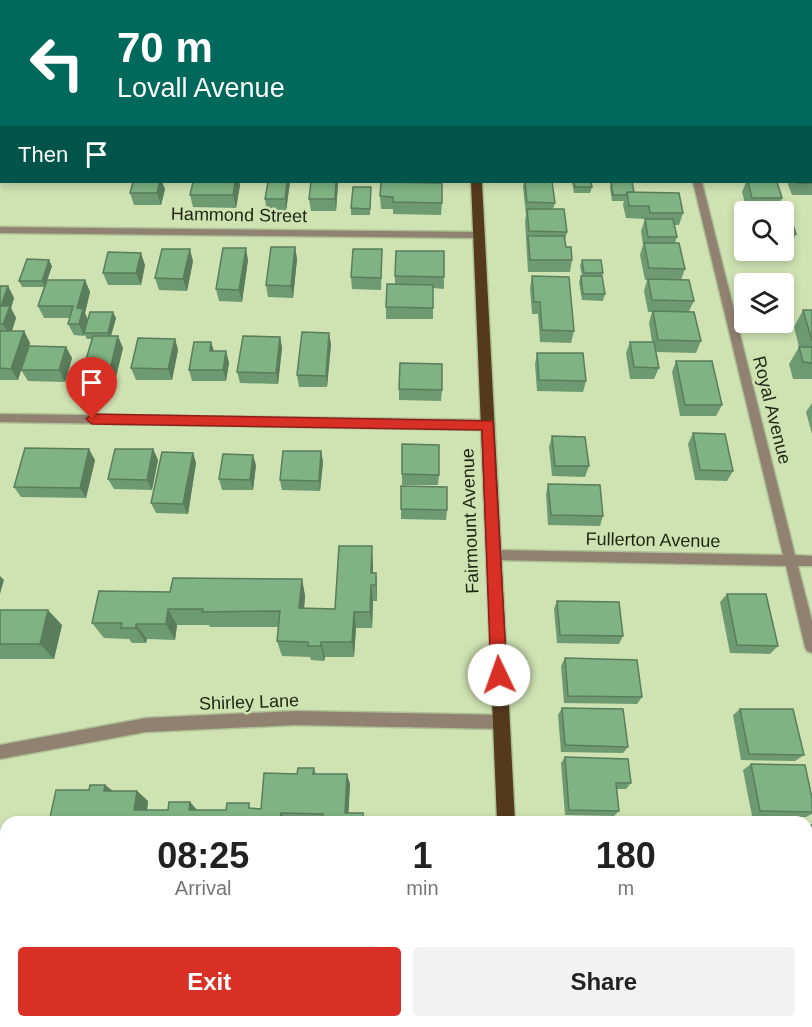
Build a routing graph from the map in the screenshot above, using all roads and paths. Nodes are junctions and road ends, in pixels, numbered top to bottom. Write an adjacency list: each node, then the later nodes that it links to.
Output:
1 (476, 183): 4 (main road, Fairmount Avenue)
2 (697, 183): 8 (street, Royal Avenue)
3 (0, 230): 4 (street, Hammond Street)
4 (478, 235): 6 (main road, Fairmount Avenue)
5 (0, 418): 6 (street)
6 (489, 425): 7 (main road, Fairmount Avenue)
7 (493, 555): 8 (street, Fullerton Avenue); 11 (main road, Fairmount Avenue)
8 (791, 560): 9 (street, Fullerton Avenue); 10 (street, Royal Avenue)
9 (812, 561)
10 (812, 647)
11 (502, 722): 12 (street, Shirley Lane); 13 (main road, Fairmount Avenue)
12 (0, 752)
13 (506, 816)

